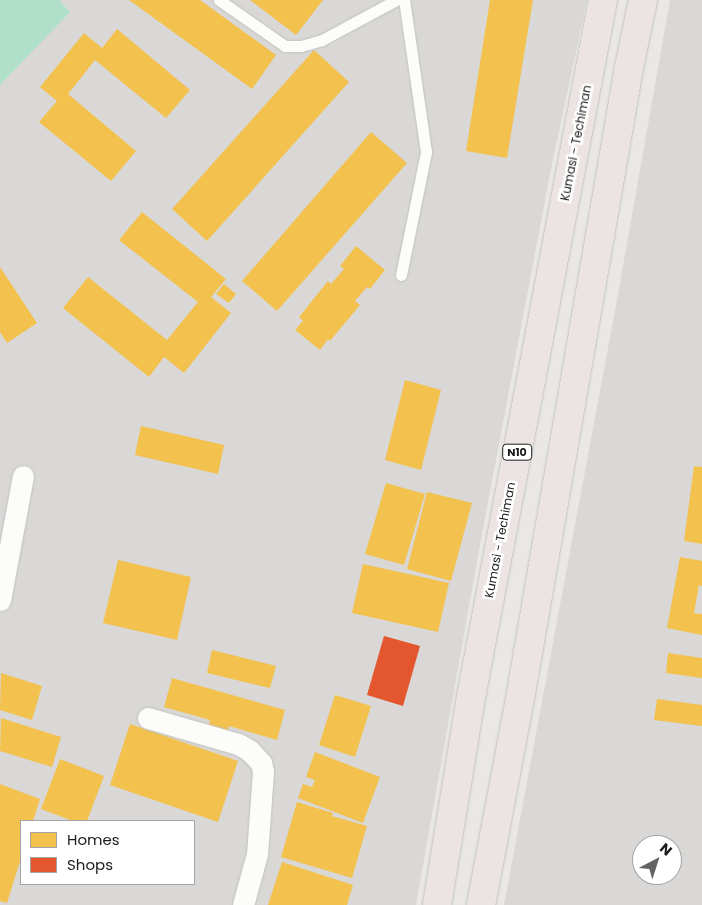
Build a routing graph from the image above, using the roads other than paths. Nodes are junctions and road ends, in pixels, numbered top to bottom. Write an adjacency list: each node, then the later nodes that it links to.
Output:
1 (220, 0): 2 (lane)
2 (396, 0)
3 (404, 0): 6 (lane)
4 (603, 0): 11 (highway, Kumasi - Techiman / N10)
5 (643, 0): 12 (highway)
6 (401, 275)
7 (23, 476): 8 (street)
8 (0, 600)
9 (148, 718): 10 (street)
10 (243, 905)
11 (437, 905)
12 (481, 905)

